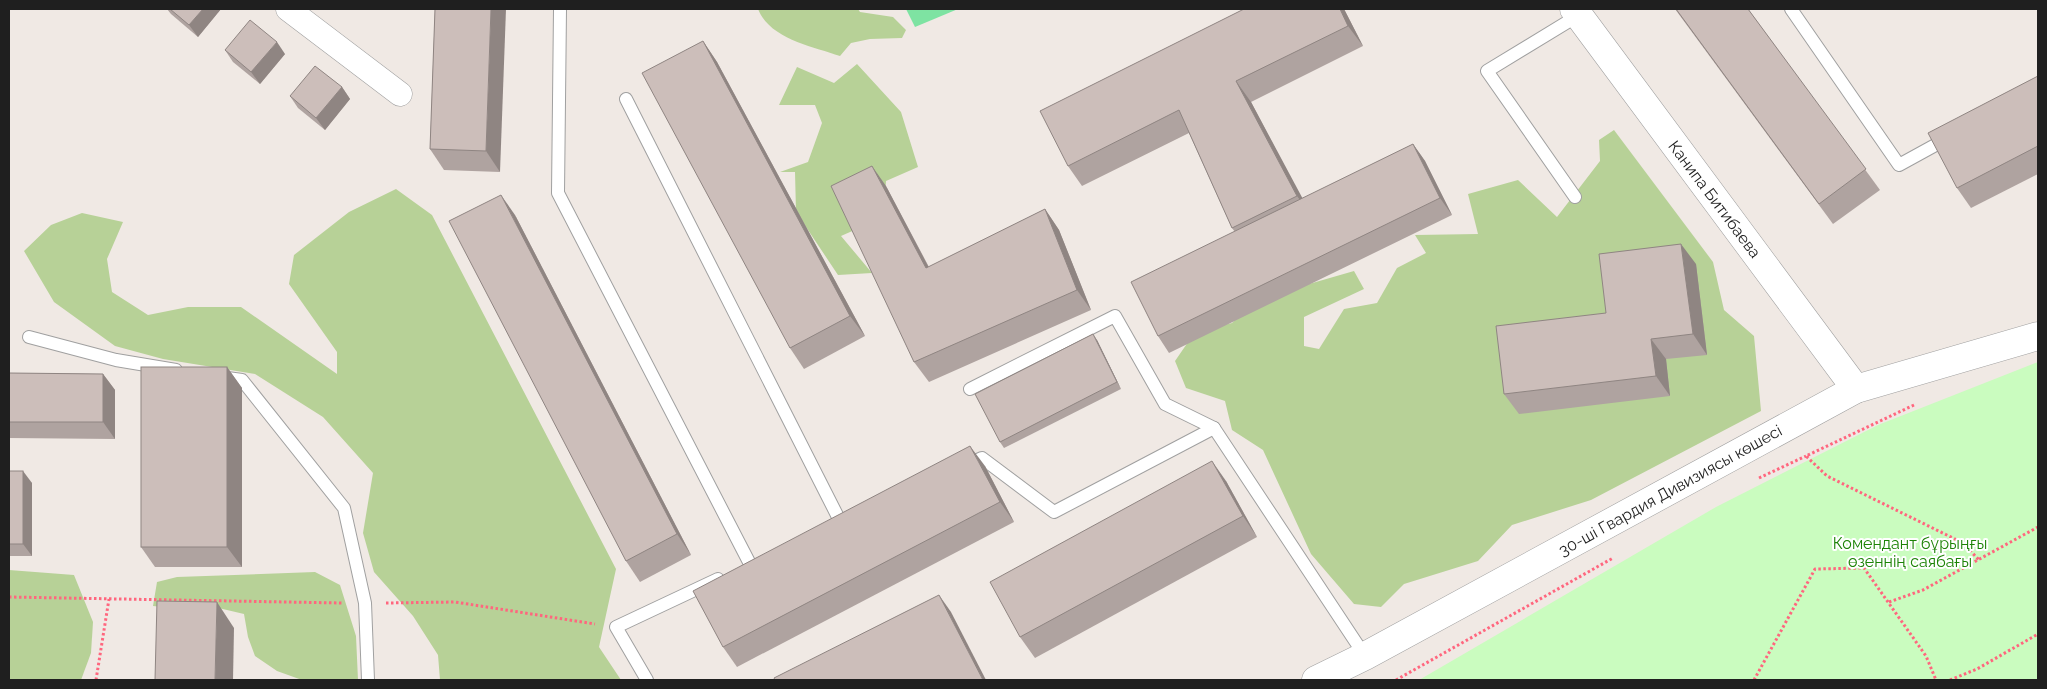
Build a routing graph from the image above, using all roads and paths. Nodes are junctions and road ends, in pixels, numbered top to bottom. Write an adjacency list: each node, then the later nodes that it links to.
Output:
1 (288, 9): 5 (street)
2 (560, 9): 28 (lane)
3 (1790, 9): 7 (lane)
4 (1577, 12): 8 (lane); 14 (street, Канипа Битибаева)
5 (400, 94)
6 (626, 99): 20 (lane)
7 (1960, 132)
8 (1575, 197)
9 (2038, 336): 14 (street, 30-ші Гвардия Дивизиясы көшесі)
10 (29, 337): 11 (lane)
11 (184, 371)
12 (204, 374): 27 (lane)
13 (970, 389): 16 (lane)
14 (1856, 389): 30 (street, 30-ші Гвардия Дивизиясы көшесі)
15 (1923, 401): 17 (path)
16 (1214, 428): 18 (lane); 30 (lane)
17 (1806, 456): 19 (path); 23 (path)
18 (955, 470)
19 (1752, 482)
20 (839, 522)
21 (2038, 527): 23 (path)
22 (1614, 557): 35 (path)
23 (1979, 560): 26 (path)
24 (9, 597): 25 (path)
25 (109, 599): 27 (path); 31 (path)
26 (1889, 602): 36 (path); 37 (path)
27 (365, 603): 28 (path); 32 (lane)
28 (616, 627): 33 (lane)
29 (2038, 634): 38 (path)
30 (1365, 656): 34 (street, 30-ші Гвардия Дивизиясы көшесі)
31 (96, 680)
32 (368, 680)
33 (647, 680)
34 (1316, 680)
35 (1396, 680)
36 (1754, 680)
37 (1936, 680)
38 (1950, 680)

